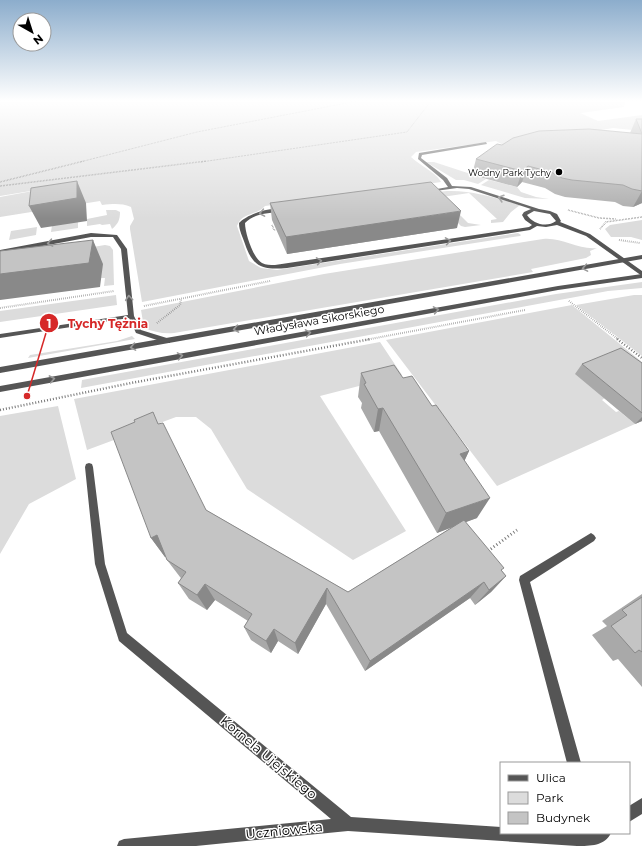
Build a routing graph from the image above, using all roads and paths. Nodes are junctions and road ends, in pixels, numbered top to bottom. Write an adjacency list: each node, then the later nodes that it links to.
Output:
1 (164, 140): 4 (path)
2 (348, 140): 5 (path)
3 (486, 143): 6 (street)
4 (0, 182)
5 (0, 186)
6 (451, 188): 7 (street); 9 (street, one-way to 6)
7 (424, 192)
8 (290, 209): 12 (street, one-way to 12)
9 (538, 210): 11 (street); 12 (street)
10 (642, 217): 13 (path)
11 (558, 223): 12 (street); 18 (street)
12 (537, 224)
13 (599, 232)
14 (616, 240): 15 (path)
15 (642, 244)
16 (0, 252): 24 (street, one-way to 16)
17 (642, 257): 18 (street, Władysława Sikorskiego)
18 (623, 261): 19 (street); 26 (street, Władysława Sikorskiego, one-way to 26)
19 (642, 275): 29 (street, Władysława Sikorskiego, one-way to 19)
20 (118, 290): 22 (path)
21 (576, 300): 27 (path)
22 (0, 308)
23 (530, 309): 30 (path)
24 (131, 316): 25 (street); 26 (street)
25 (0, 336)
26 (168, 341): 28 (street, Władysława Sikorskiego, one-way to 28)
27 (642, 358)
28 (0, 370)
29 (0, 389)
30 (0, 410)
31 (89, 467): 38 (street, Kornela Ujejskiego)
32 (516, 530): 34 (path)
33 (591, 538): 35 (street)
34 (487, 552)
35 (574, 762)
36 (642, 805): 37 (street)
37 (630, 814)
38 (348, 824): 39 (street); 42 (street, Uczniowska)
39 (500, 831)
40 (574, 834): 41 (street)
41 (597, 835)
42 (124, 846)

